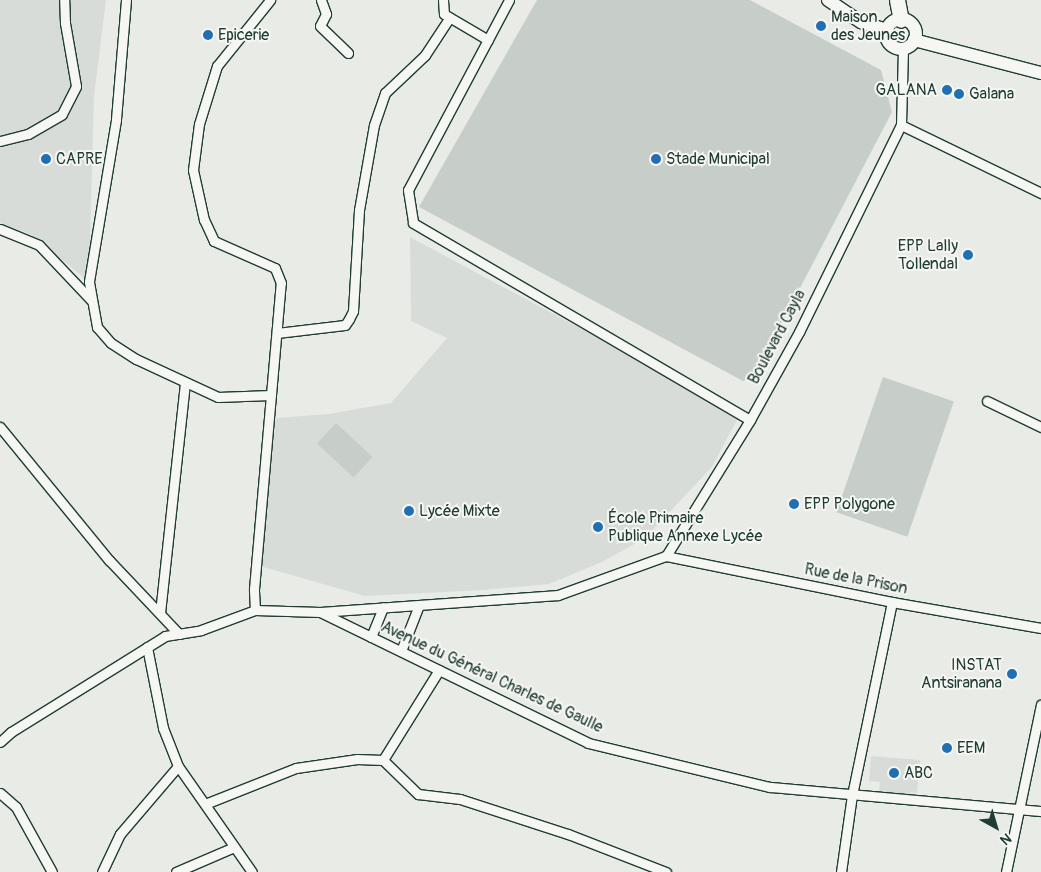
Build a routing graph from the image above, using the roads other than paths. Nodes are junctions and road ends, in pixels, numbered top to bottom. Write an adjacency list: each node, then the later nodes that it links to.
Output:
1 (64, 0): 18 (street)
2 (126, 0): 21 (street)
3 (270, 0): 22 (street)
4 (321, 0): 15 (street)
5 (443, 0): 9 (street)
6 (509, 0): 12 (street)
7 (828, 0): 11 (main road)
8 (897, 0): 10 (main road)
9 (450, 17): 12 (street); 22 (street)
10 (901, 20): 11 (main road); 13 (main road)
11 (886, 30): 14 (main road)
12 (488, 40): 26 (street)
13 (914, 40): 14 (main road); 16 (main road)
14 (903, 49): 17 (street)
15 (348, 53)
16 (1041, 73)
17 (901, 125): 19 (street); 26 (street, Boulevard Cayla)
18 (0, 141)
19 (1041, 193)
20 (0, 229): 21 (street)
21 (92, 301): 23 (street)
22 (277, 332): 24 (street)
23 (185, 382): 24 (street); 35 (street)
24 (271, 395): 33 (street)
25 (986, 401): 28 (street)
26 (750, 420): 29 (street, Boulevard Cayla)
27 (0, 427): 35 (street)
28 (1041, 427)
29 (666, 556): 30 (street, Rue de la Prison); 31 (street)
30 (892, 602): 36 (street, Rue de la Prison); 47 (street)
31 (419, 605): 32 (street); 40 (street)
32 (383, 607): 34 (street); 38 (street)
33 (255, 610): 34 (street); 37 (street)
34 (320, 612): 38 (street, Avenue du Général Charles de Gaulle)
35 (160, 613): 37 (street)
36 (1041, 628)
37 (179, 634): 39 (street)
38 (371, 637): 40 (street, Avenue du Général Charles de Gaulle)
39 (147, 647): 43 (street); 45 (street)
40 (401, 651): 41 (street, Avenue du Général Charles de Gaulle)
41 (439, 670): 44 (street); 47 (street, Avenue du Général Charles de Gaulle)
42 (1041, 705): 49 (street)
43 (0, 742)
44 (383, 760): 48 (street); 56 (street)
45 (178, 766): 48 (street); 53 (street)
46 (0, 793): 52 (street)
47 (852, 795): 49 (street, Avenue du Général Charles de Gaulle); 57 (street)
48 (204, 804): 51 (street)
49 (1019, 811): 50 (street, Avenue du Général Charles de Gaulle); 58 (street)
50 (1041, 811)
51 (234, 847): 54 (street); 55 (street)
52 (52, 872)
53 (102, 872)
54 (176, 872)
55 (252, 872)
56 (666, 872)
57 (841, 872)
58 (1006, 872)

